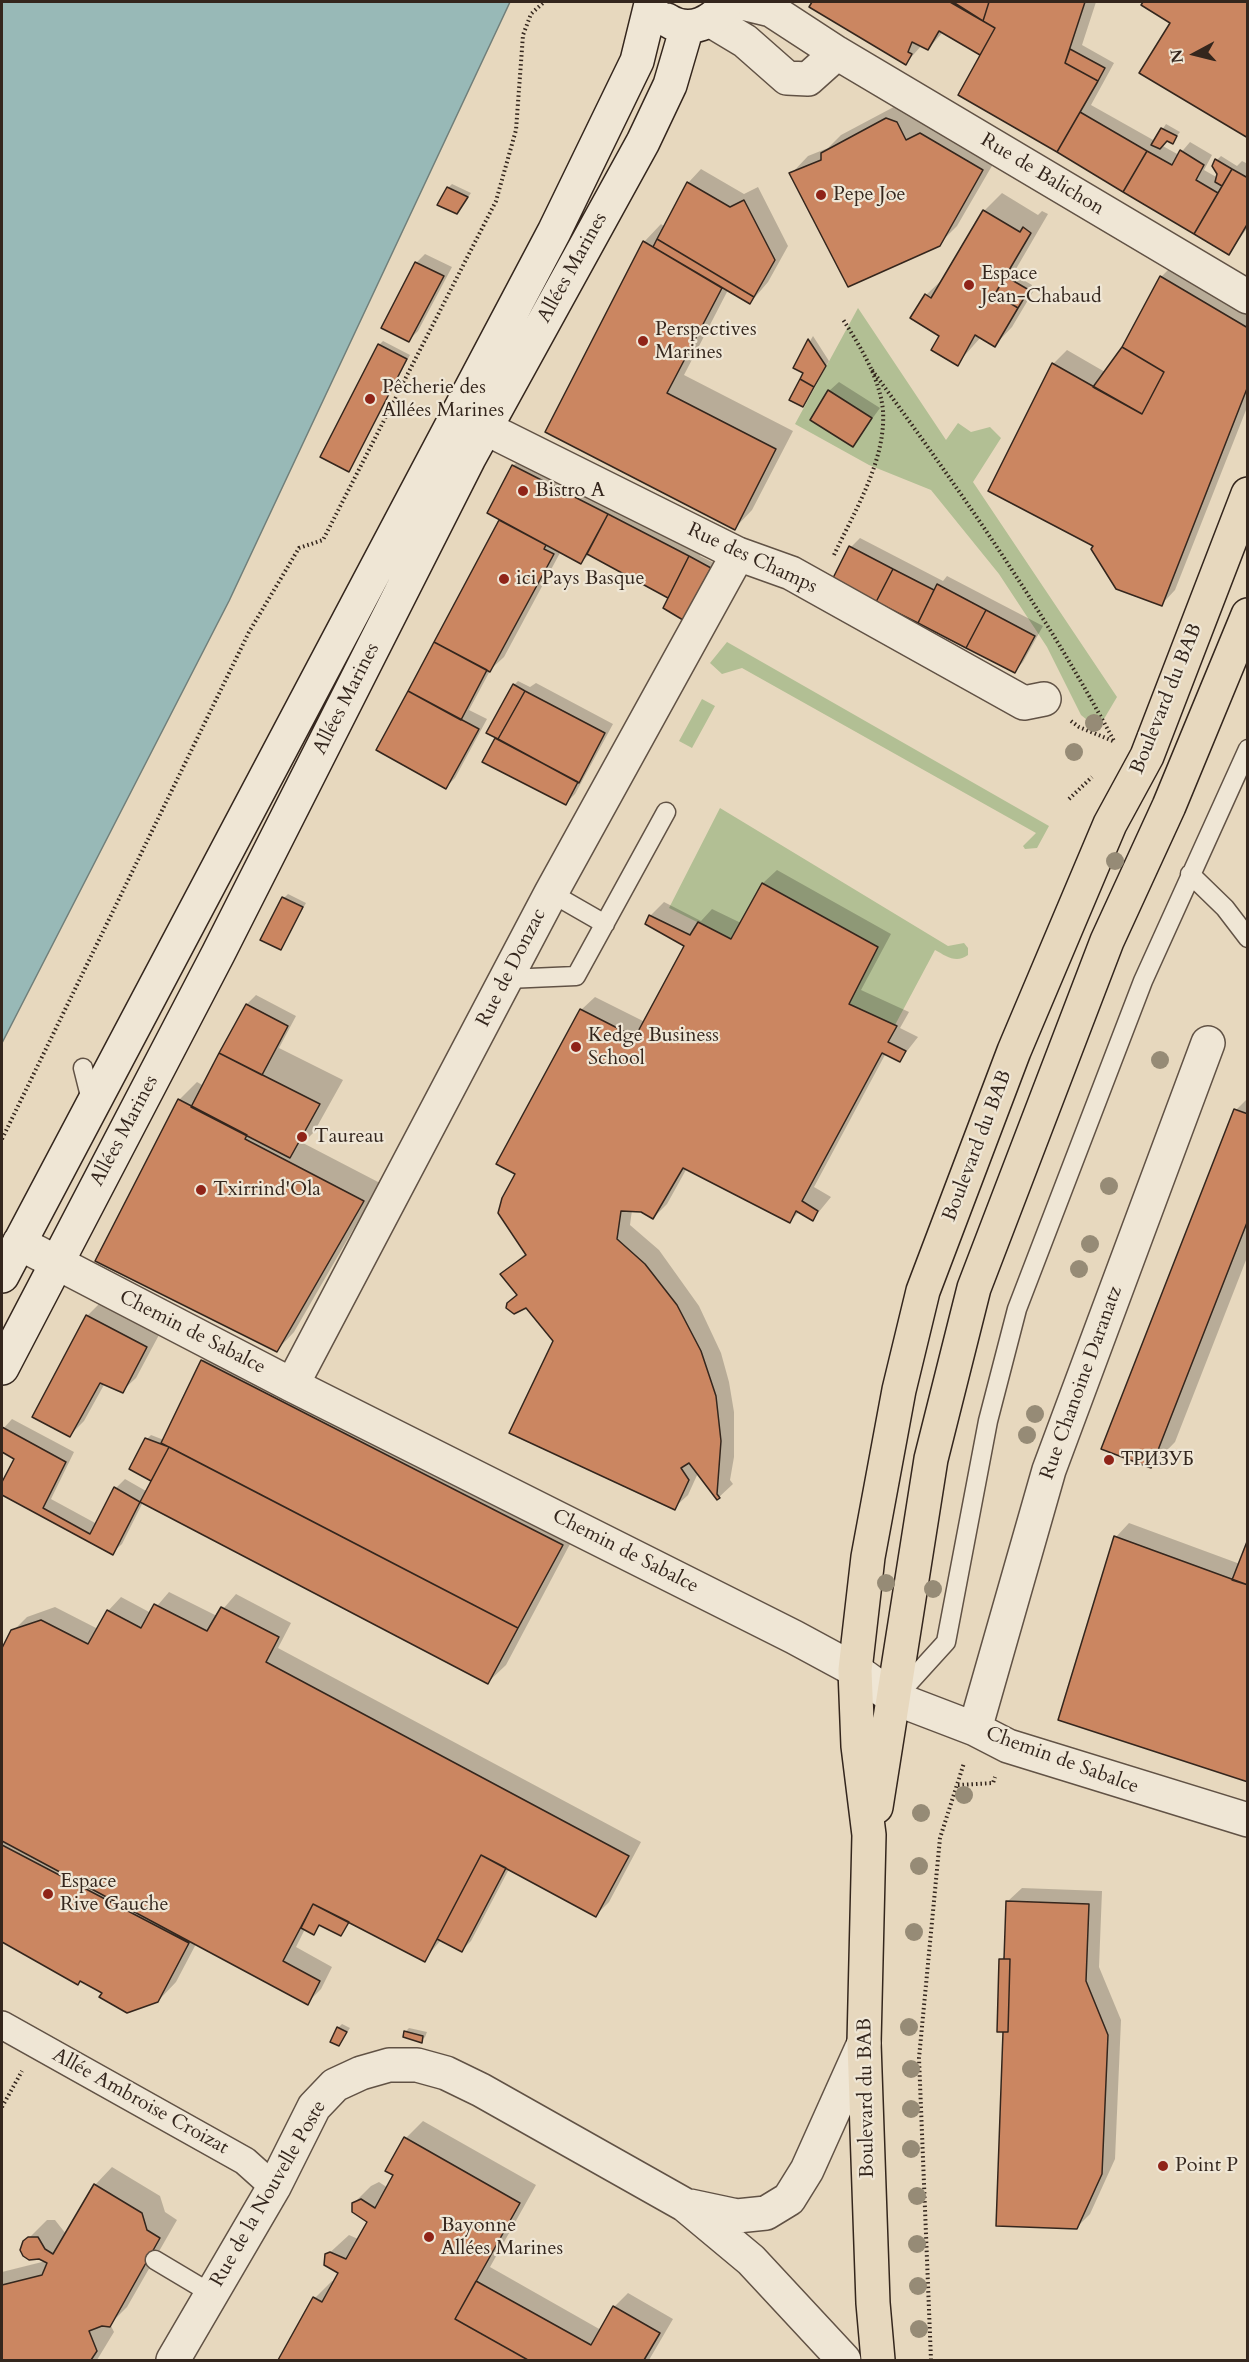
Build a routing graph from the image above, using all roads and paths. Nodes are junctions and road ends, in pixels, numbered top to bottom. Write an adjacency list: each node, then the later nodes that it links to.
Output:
1 (544, 2): 27 (path)
2 (738, 2): 5 (street, Rue de Balichon)
3 (650, 3): 4 (street); 9 (street, Allées Marines)
4 (708, 16): 5 (street); 9 (street, Allées Marines)
5 (837, 53): 6 (street, Rue de Balichon)
6 (1248, 297)
7 (842, 318): 8 (path)
8 (872, 370): 12 (path); 14 (path)
9 (471, 422): 11 (street, Rue des Champs); 26 (street, Allées Marines); 29 (street, Allées Marines)
10 (1248, 494): 33 (main road, Boulevard du BAB)
11 (738, 554): 12 (street, Rue des Champs); 20 (street, Rue de Donzac)
12 (819, 589): 14 (street, Rue des Champs)
13 (1248, 615): 34 (main road, Boulevard du BAB)
14 (1044, 699)
15 (1248, 748): 19 (lane)
16 (666, 812): 21 (lane)
17 (1248, 843): 18 (path)
18 (1248, 867)
19 (1190, 874): 22 (lane); 34 (lane)
20 (551, 893): 21 (lane); 23 (street, Rue de Donzac)
21 (605, 924): 23 (lane)
22 (1248, 938)
23 (507, 979): 32 (street, Rue de Donzac)
24 (1208, 1043): 35 (street, Rue Chanoine Daranatz)
25 (83, 1068): 26 (lane)
26 (93, 1106): 28 (street, Allées Marines)
27 (2, 1139)
28 (19, 1243): 29 (street, Chemin de Sabalce); 30 (street, Allées Marines)
29 (55, 1262): 31 (street, Allées Marines); 32 (street, Chemin de Sabalce)
30 (2, 1276)
31 (2, 1368)
32 (292, 1385): 33 (street, Chemin de Sabalce)
33 (855, 1670): 34 (street, Chemin de Sabalce); 37 (main road, Boulevard du BAB)
34 (894, 1698): 35 (street, Chemin de Sabalce); 37 (main road, Boulevard du BAB)
35 (975, 1729): 36 (street, Chemin de Sabalce); 49 (path)
36 (1248, 1820)
37 (868, 1835): 39 (main road, Boulevard du BAB)
38 (2, 2025): 40 (street, Allée Ambroise Croizat)
39 (864, 2043): 43 (street, Rue de la Nouvelle Poste); 48 (main road, Boulevard du BAB)
40 (37, 2045): 41 (path); 42 (street, Allée Ambroise Croizat)
41 (2, 2107)
42 (274, 2187): 43 (street, Rue de la Nouvelle Poste); 45 (street, Rue de la Nouvelle Poste)
43 (685, 2205): 47 (street, Rue de la Nouvelle Poste)
44 (155, 2260): 45 (lane)
45 (212, 2294): 46 (street, Rue de la Nouvelle Poste)
46 (172, 2361)
47 (844, 2361)
48 (878, 2361)
49 (931, 2361)

